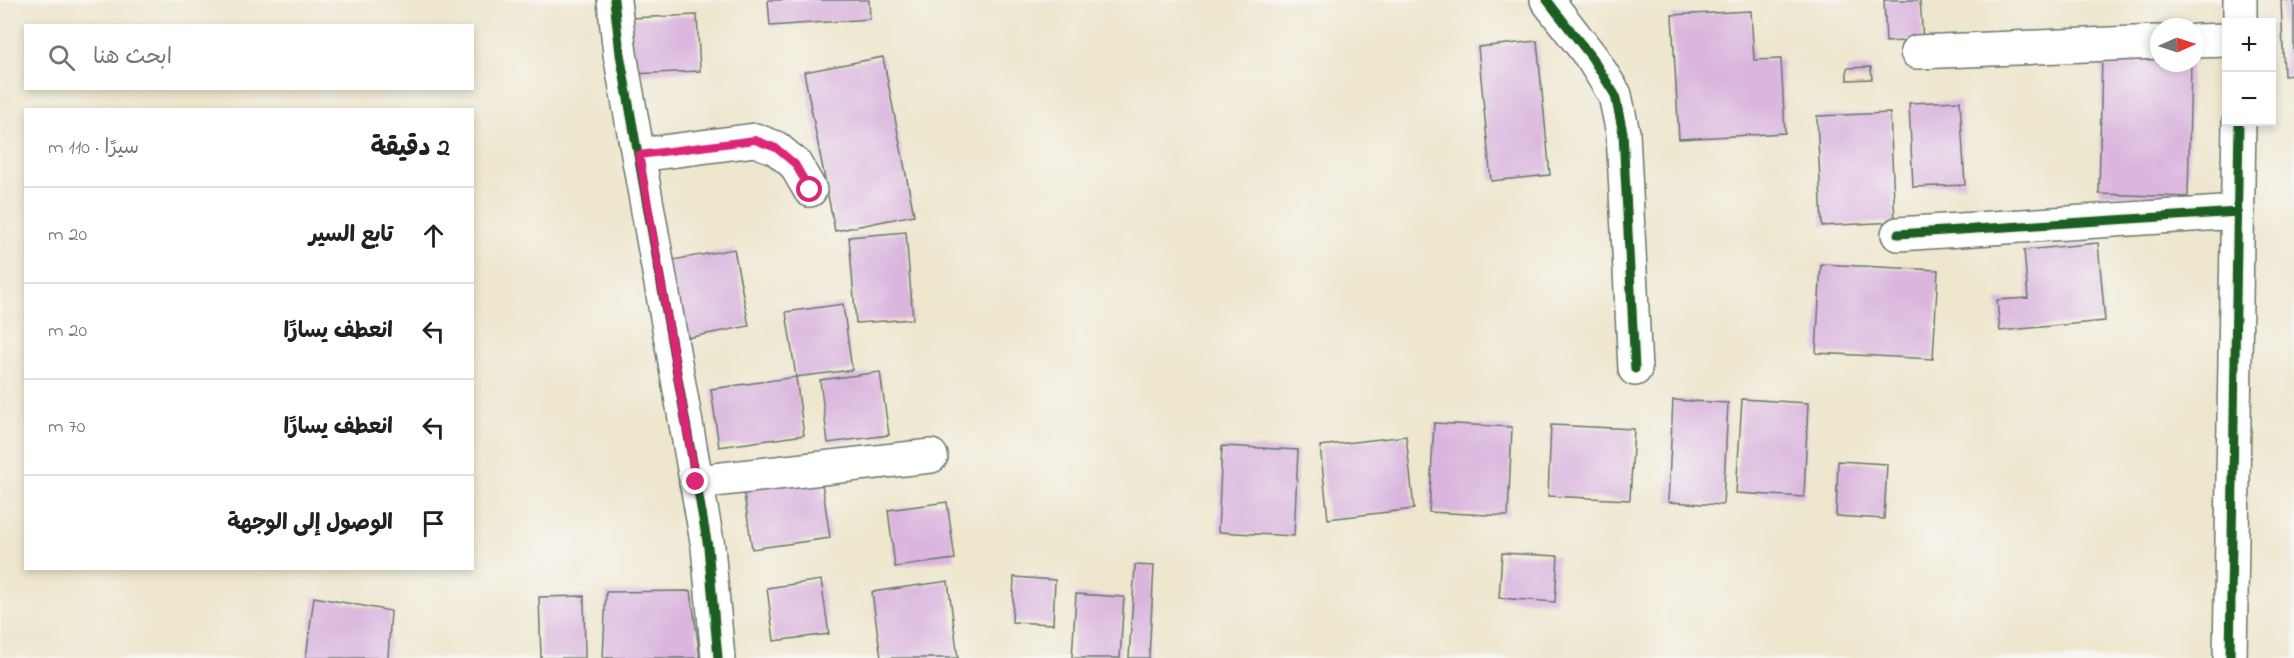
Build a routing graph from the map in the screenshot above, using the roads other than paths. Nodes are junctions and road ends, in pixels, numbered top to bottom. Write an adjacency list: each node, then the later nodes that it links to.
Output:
1 (614, 0): 10 (street)
2 (1547, 0): 14 (street)
3 (2240, 0): 4 (street)
4 (2240, 18)
5 (2222, 40): 6 (street)
6 (2204, 41)
7 (2150, 42): 8 (street)
8 (1917, 52)
9 (2239, 126): 12 (street)
10 (639, 155): 11 (street); 16 (street)
11 (810, 190)
12 (2238, 212): 13 (street); 18 (street)
13 (1898, 234)
14 (1635, 369)
15 (931, 456): 16 (street)
16 (696, 482): 17 (street)
17 (718, 658)
18 (2230, 658)

